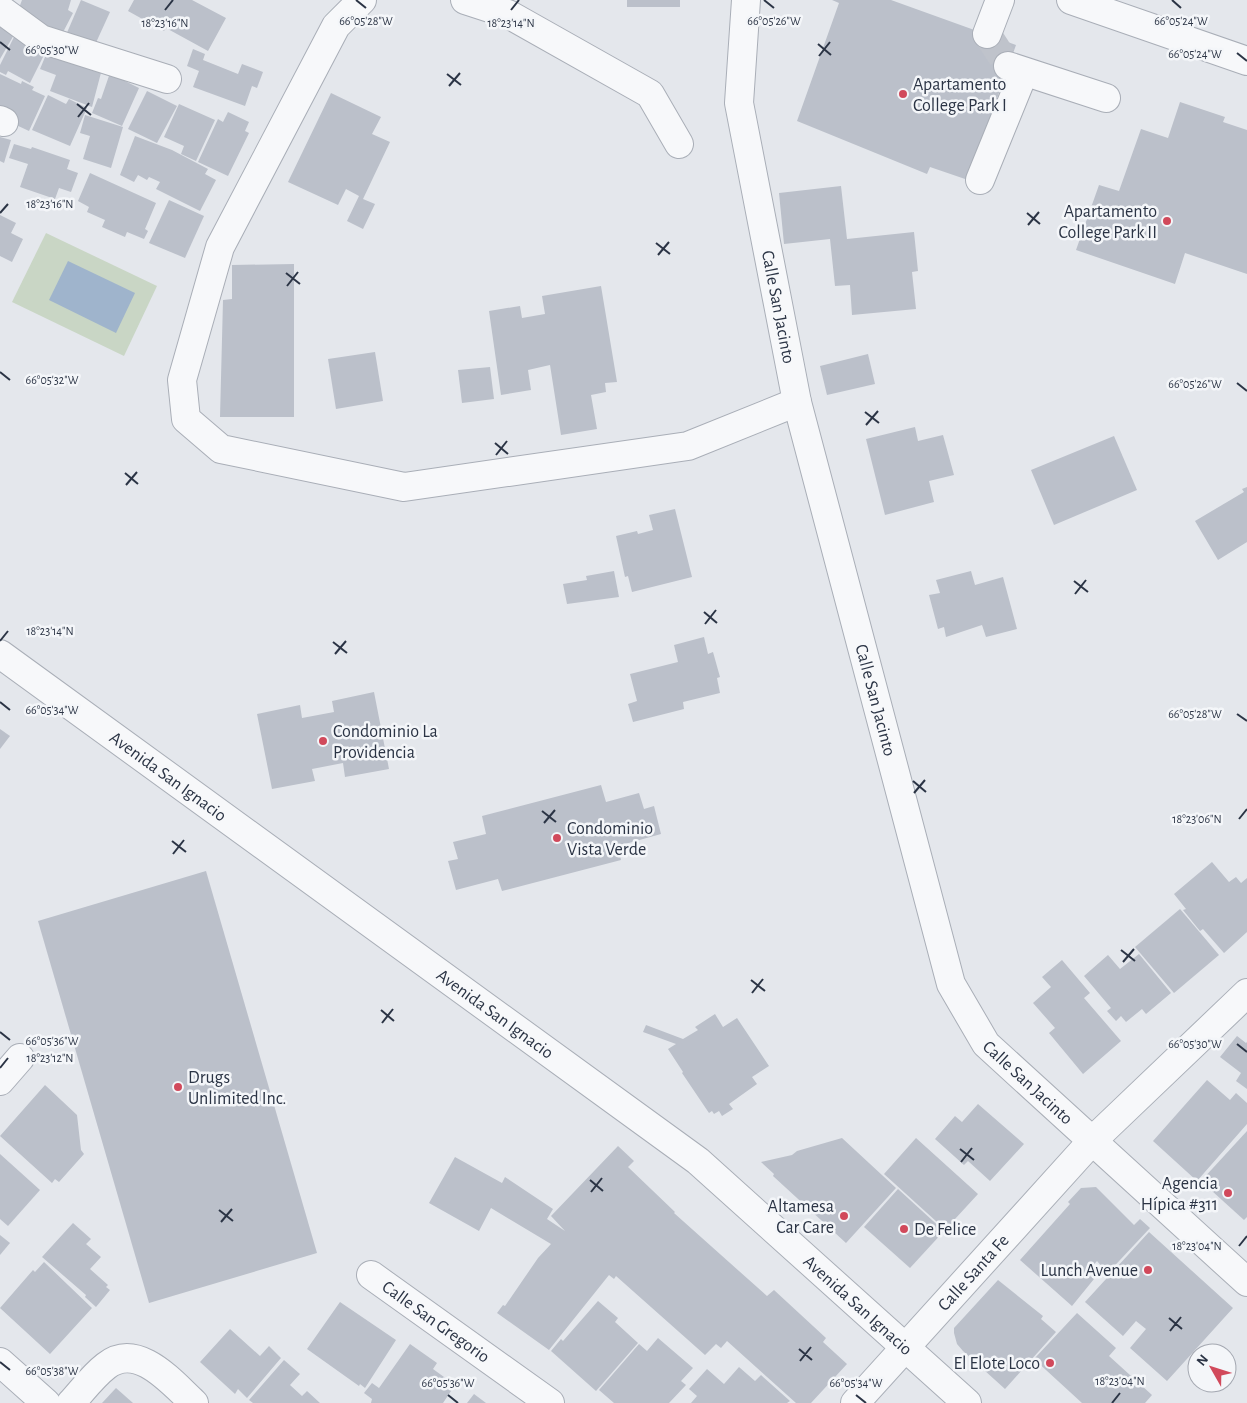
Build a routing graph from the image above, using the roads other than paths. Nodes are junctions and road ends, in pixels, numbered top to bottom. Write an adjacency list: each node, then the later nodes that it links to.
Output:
1 (362, 0): 13 (street)
2 (466, 0): 11 (street)
3 (746, 0): 13 (street, Calle San Jacinto)
4 (1000, 0): 7 (street)
5 (1071, 0): 8 (street)
6 (0, 9): 9 (street)
7 (987, 34)
8 (1247, 61)
9 (167, 79)
10 (1106, 98): 12 (street)
11 (679, 144)
12 (980, 180)
13 (797, 402): 18 (street, Calle San Jacinto)
14 (0, 654): 21 (street, Avenida San Ignacio)
15 (1247, 993): 18 (street, Calle Santa Fe)
16 (20, 1058): 17 (street)
17 (0, 1081)
18 (1092, 1141): 20 (street, Calle San Jacinto); 21 (street, Calle Santa Fe)
19 (371, 1275): 26 (street, Calle San Gregorio)
20 (1247, 1282)
21 (906, 1347): 27 (street, Calle Santa Fe); 28 (street, Avenida San Ignacio)
22 (0, 1362): 23 (street)
23 (46, 1403)
24 (71, 1403): 25 (street)
25 (194, 1403)
26 (550, 1403)
27 (855, 1403)
28 (967, 1403)

